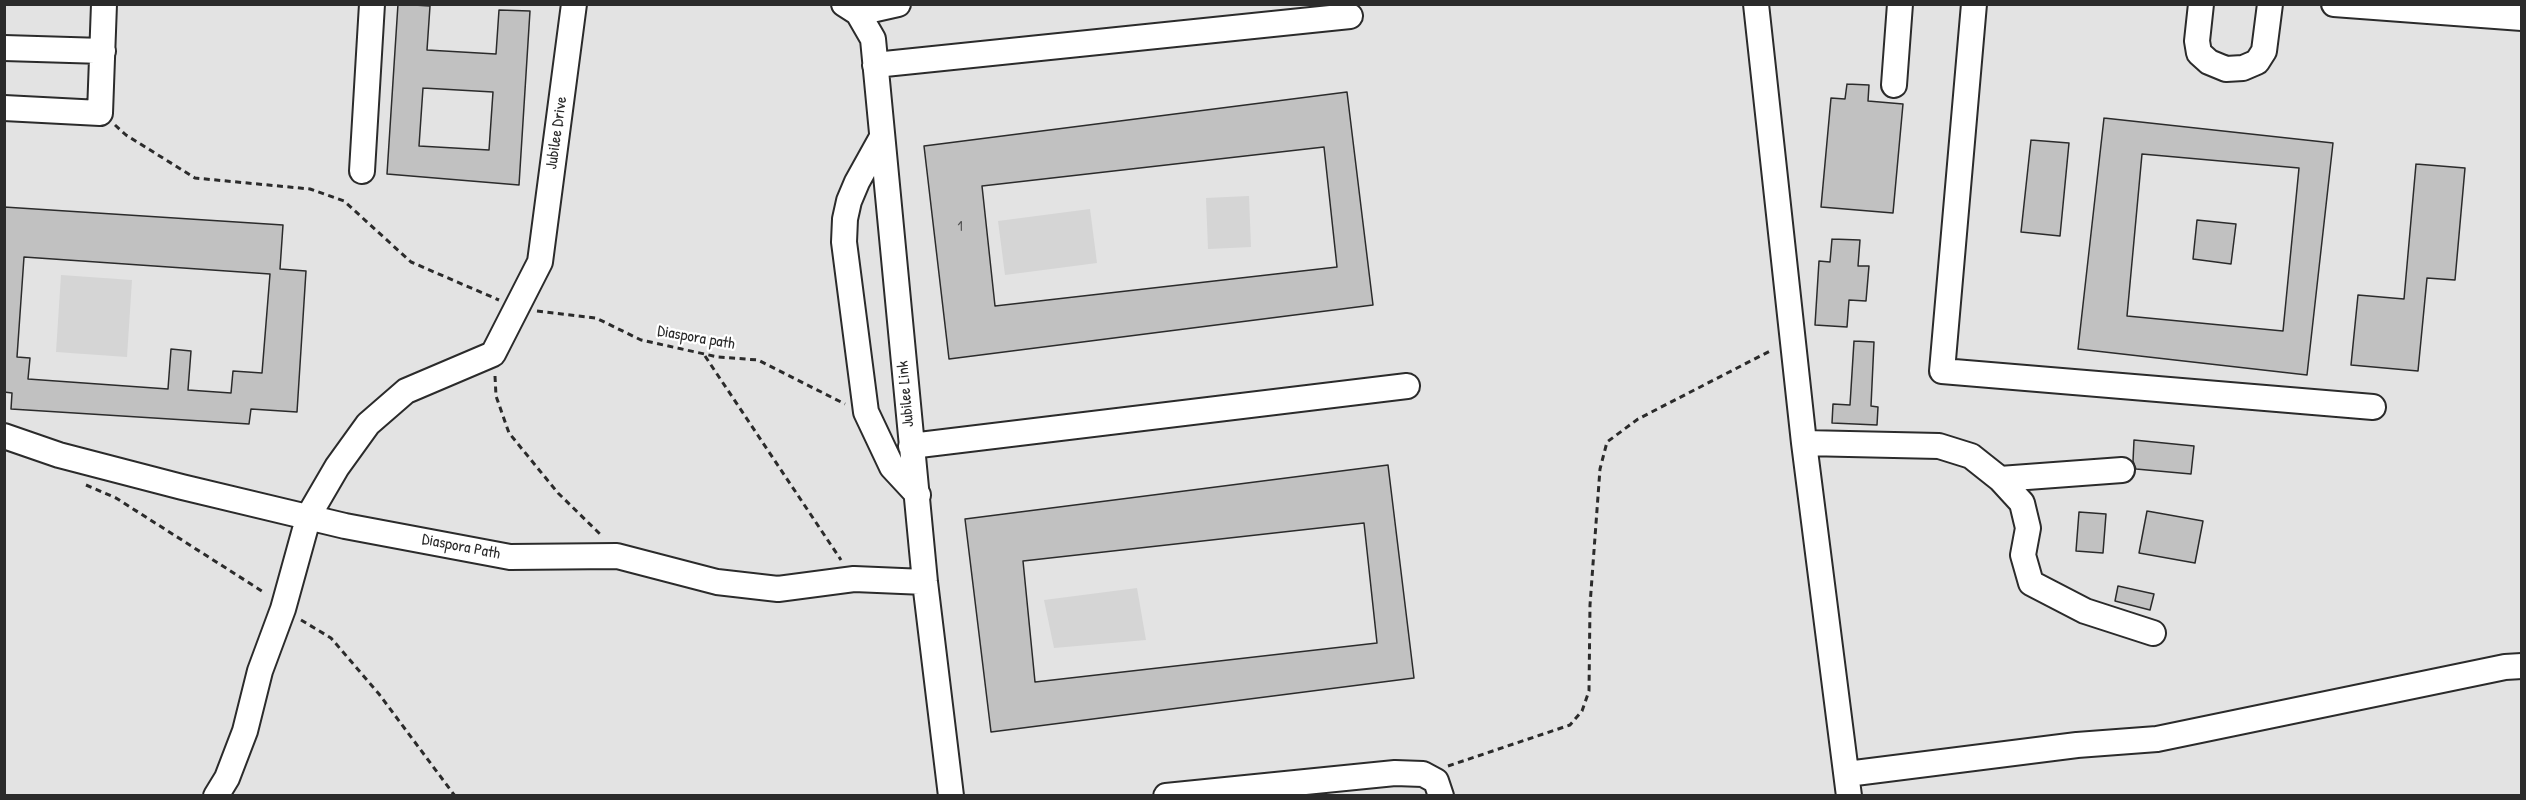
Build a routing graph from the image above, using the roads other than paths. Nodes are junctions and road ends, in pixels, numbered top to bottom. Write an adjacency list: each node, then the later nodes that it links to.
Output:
1 (104, 4): 15 (street)
2 (372, 4): 20 (street)
3 (574, 4): 29 (street, Jubilee Drive)
4 (898, 4): 11 (street)
5 (1756, 4): 24 (street)
6 (1900, 4): 17 (street)
7 (1974, 4): 22 (street)
8 (2201, 4): 9 (street)
9 (2271, 4)
10 (2334, 4): 13 (street)
11 (851, 9): 16 (street, Jubilee Link)
12 (1350, 16): 16 (street)
13 (2522, 18)
14 (4, 48): 15 (street)
15 (103, 51): 18 (street)
16 (875, 66): 19 (street, Jubilee Link)
17 (1894, 85)
18 (4, 108)
19 (882, 137): 25 (street, Jubilee Link); 28 (street)
20 (362, 171)
21 (1407, 386): 25 (street)
22 (2373, 407)
23 (4, 436): 29 (street, Diaspora Path)
24 (1804, 443): 27 (street); 33 (street)
25 (911, 446): 28 (street, Jubilee Link)
26 (2122, 470): 27 (street)
27 (2000, 479): 31 (street)
28 (918, 495): 30 (street, Jubilee Link)
29 (309, 515): 30 (street, Diaspora Path); 34 (street)
30 (925, 582): 35 (street, Jubilee Link)
31 (2153, 633)
32 (2522, 666): 33 (street)
33 (1848, 785)
34 (216, 795)
35 (951, 795)
36 (1166, 795): 37 (street)
37 (1441, 795)

